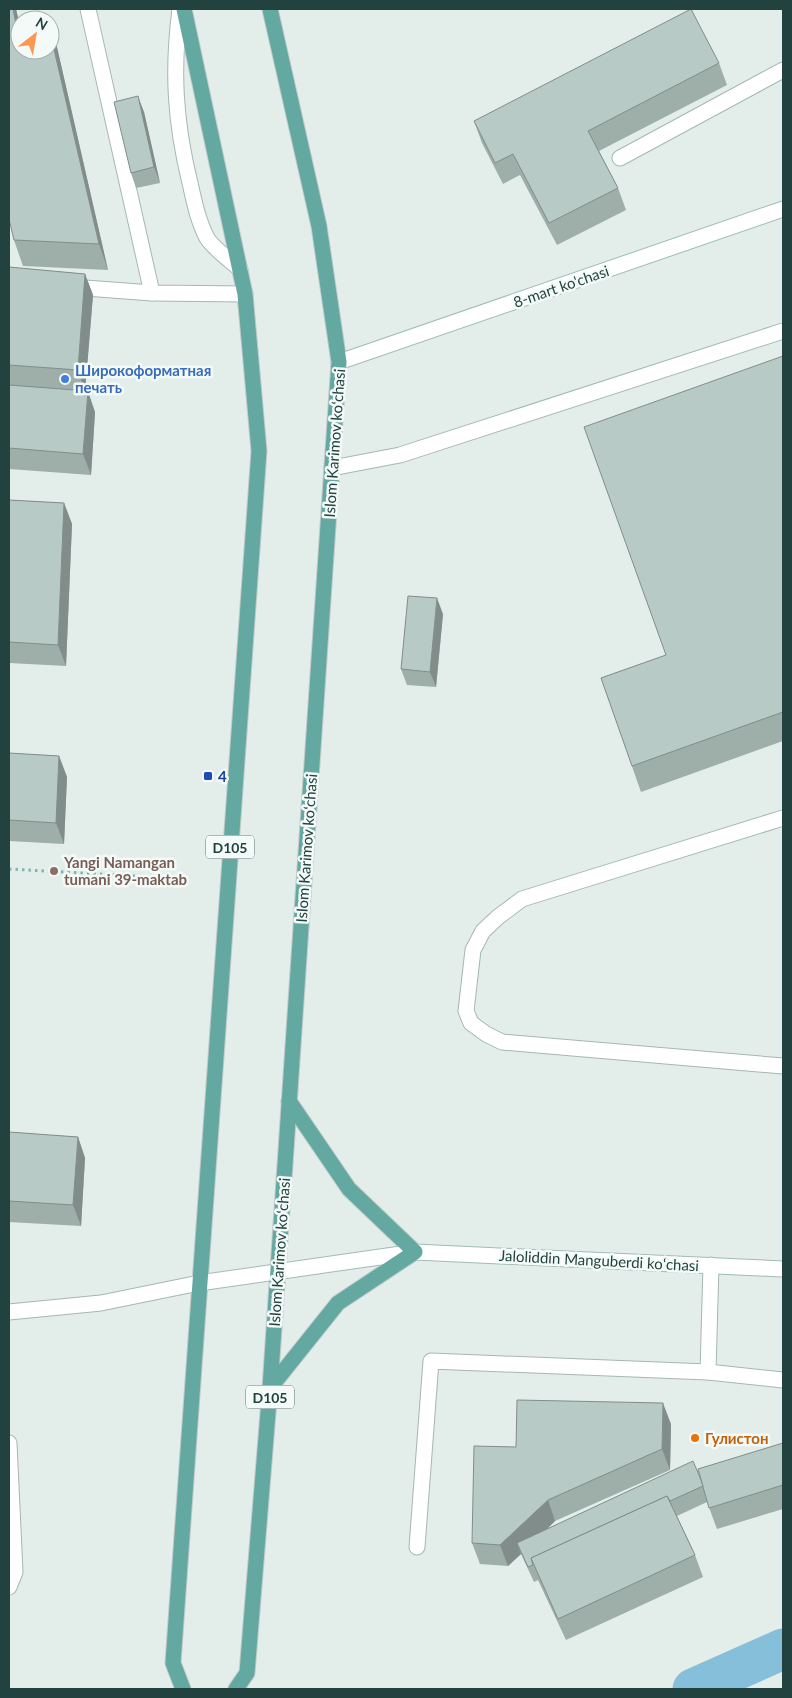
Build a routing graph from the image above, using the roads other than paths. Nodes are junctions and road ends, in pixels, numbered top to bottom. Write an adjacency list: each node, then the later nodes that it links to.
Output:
1 (88, 9): 9 (street)
2 (182, 9): 7 (main road, D105); 7 (street)
3 (270, 9): 12 (main road, Islom Karimov koʻchasi / D105)
4 (783, 70): 5 (street)
5 (620, 158)
6 (783, 209): 12 (street, 8-mart ko'chasi)
7 (240, 270): 10 (main road, D105)
8 (54, 285): 9 (street)
9 (152, 293): 10 (street)
10 (245, 294): 21 (main road, D105)
11 (783, 331): 13 (street)
12 (339, 362): 13 (main road, Islom Karimov koʻchasi / D105)
13 (332, 468): 16 (main road, Islom Karimov koʻchasi / D105)
14 (783, 818): 15 (street)
15 (783, 1066)
16 (289, 1101): 17 (main road); 20 (main road, Islom Karimov koʻchasi / D105)
17 (415, 1252): 18 (street, Jaloliddin Manguberdi koʻchasi); 20 (street, Jaloliddin Manguberdi koʻchasi); 25 (main road)
18 (711, 1265): 19 (street, Jaloliddin Manguberdi koʻchasi); 23 (street)
19 (783, 1268)
20 (277, 1272): 21 (street, Jaloliddin Manguberdi koʻchasi); 25 (main road, Islom Karimov koʻchasi / D105)
21 (199, 1283): 22 (street, Jaloliddin Manguberdi koʻchasi); 29 (main road, D105)
22 (9, 1312)
23 (708, 1372): 24 (street); 27 (street)
24 (783, 1380)
25 (270, 1388): 30 (main road, Islom Karimov koʻchasi / D105)
26 (9, 1443): 28 (street)
27 (417, 1547)
28 (9, 1588)
29 (183, 1689)
30 (236, 1689)

